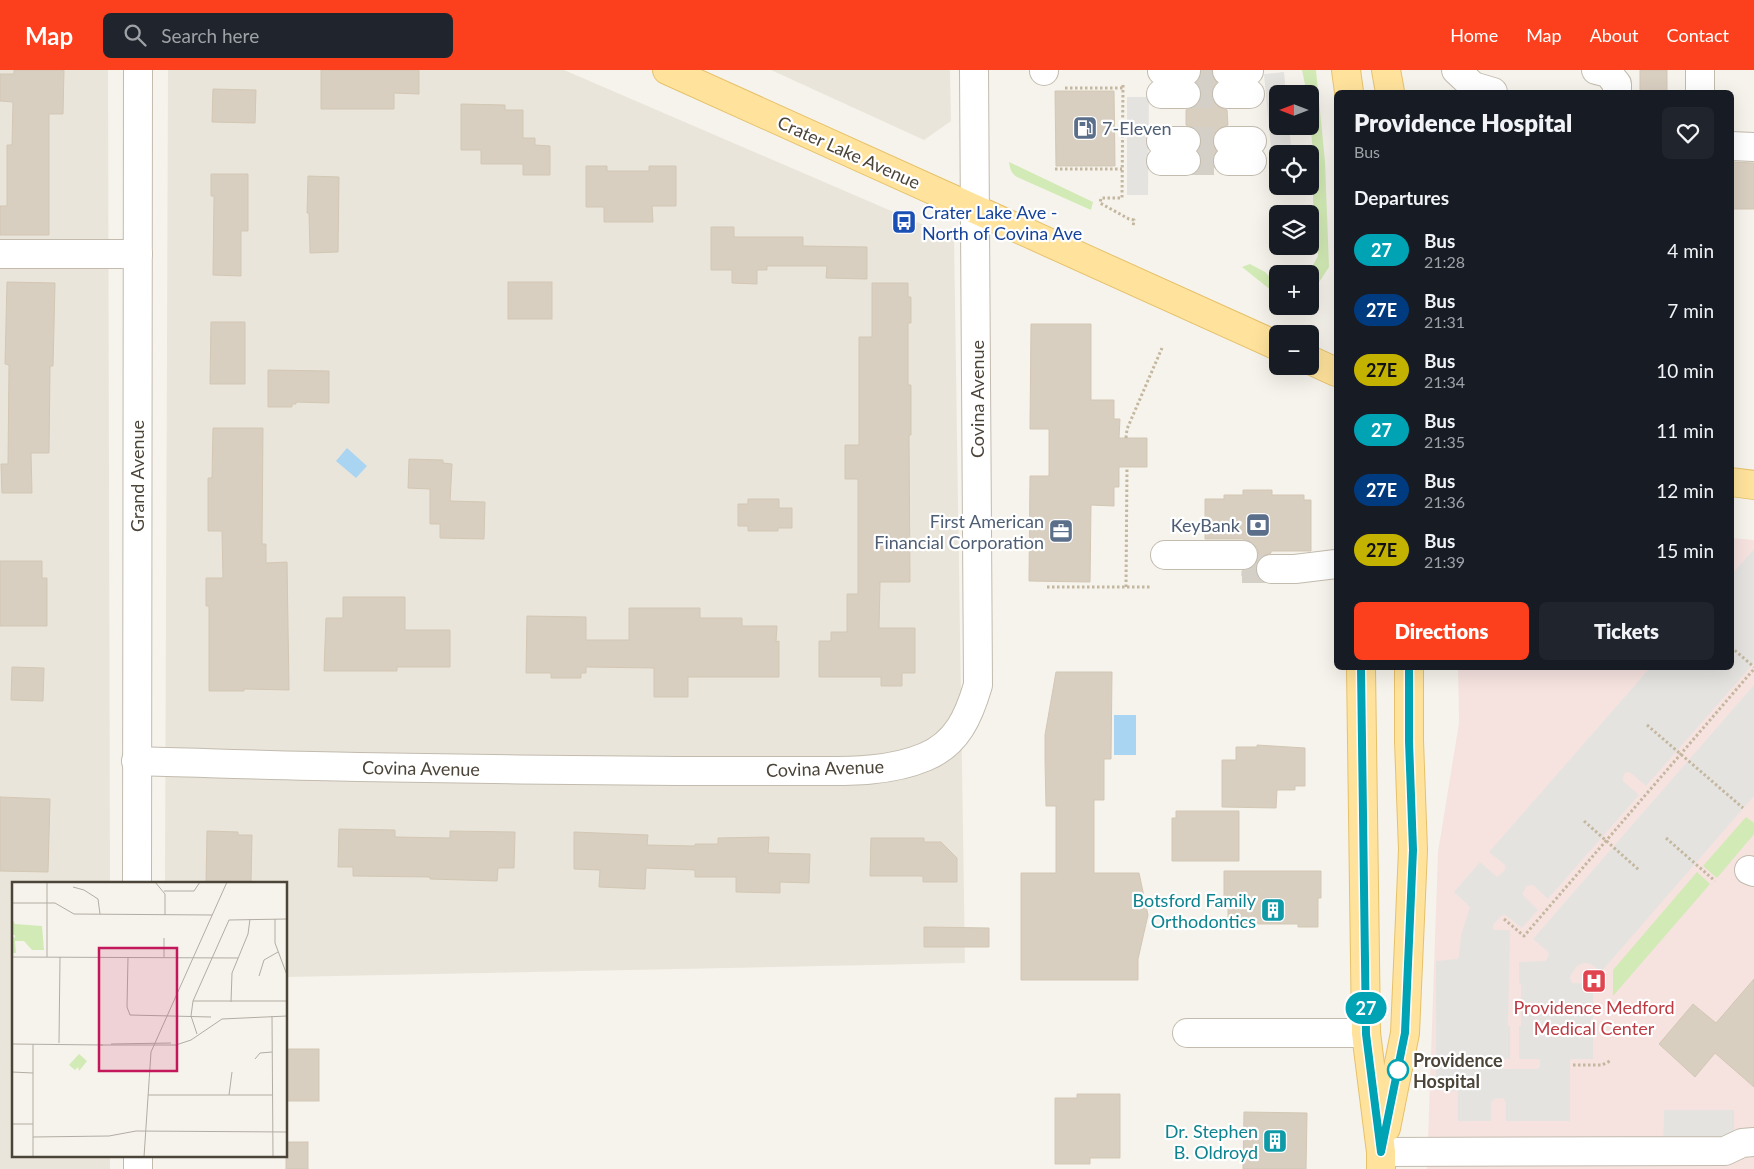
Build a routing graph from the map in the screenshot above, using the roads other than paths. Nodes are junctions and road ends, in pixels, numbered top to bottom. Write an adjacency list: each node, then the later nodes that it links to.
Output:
1 (138, 70): 18 (street, Grand Avenue)
2 (667, 70): 16 (main road, Crater Lake Avenue)
3 (974, 70): 16 (street, Covina Avenue)
4 (1346, 70): 9 (main road)
5 (1386, 70): 10 (main road)
6 (1456, 70): 11 (street)
7 (1596, 70): 12 (street)
8 (1700, 70): 13 (street)
9 (1349, 90)
10 (1390, 90)
11 (1486, 90)
12 (1617, 90)
13 (1700, 90)
14 (1734, 146): 15 (street)
15 (1754, 146)
16 (975, 209): 19 (main road, Crater Lake Avenue); 32 (street, Covina Avenue)
17 (0, 254): 18 (street)
18 (138, 254): 32 (street, Grand Avenue)
19 (1269, 342)
20 (1319, 364): 21 (main road)
21 (1334, 371)
22 (1734, 482): 23 (main road)
23 (1754, 485)
24 (1243, 562): 27 (street)
25 (1271, 562): 26 (street)
26 (1334, 563)
27 (1160, 570)
28 (1361, 670): 35 (main road)
29 (1408, 670): 31 (main road)
30 (1426, 670): 31 (main road)
31 (1409, 741): 38 (main road)
32 (136, 761): 33 (street, Grand Avenue)
33 (137, 882)
34 (1187, 1034): 35 (street)
35 (1366, 1034): 38 (main road)
36 (1754, 1142): 38 (street)
37 (138, 1156): 39 (street)
38 (1381, 1160)
39 (138, 1169)

